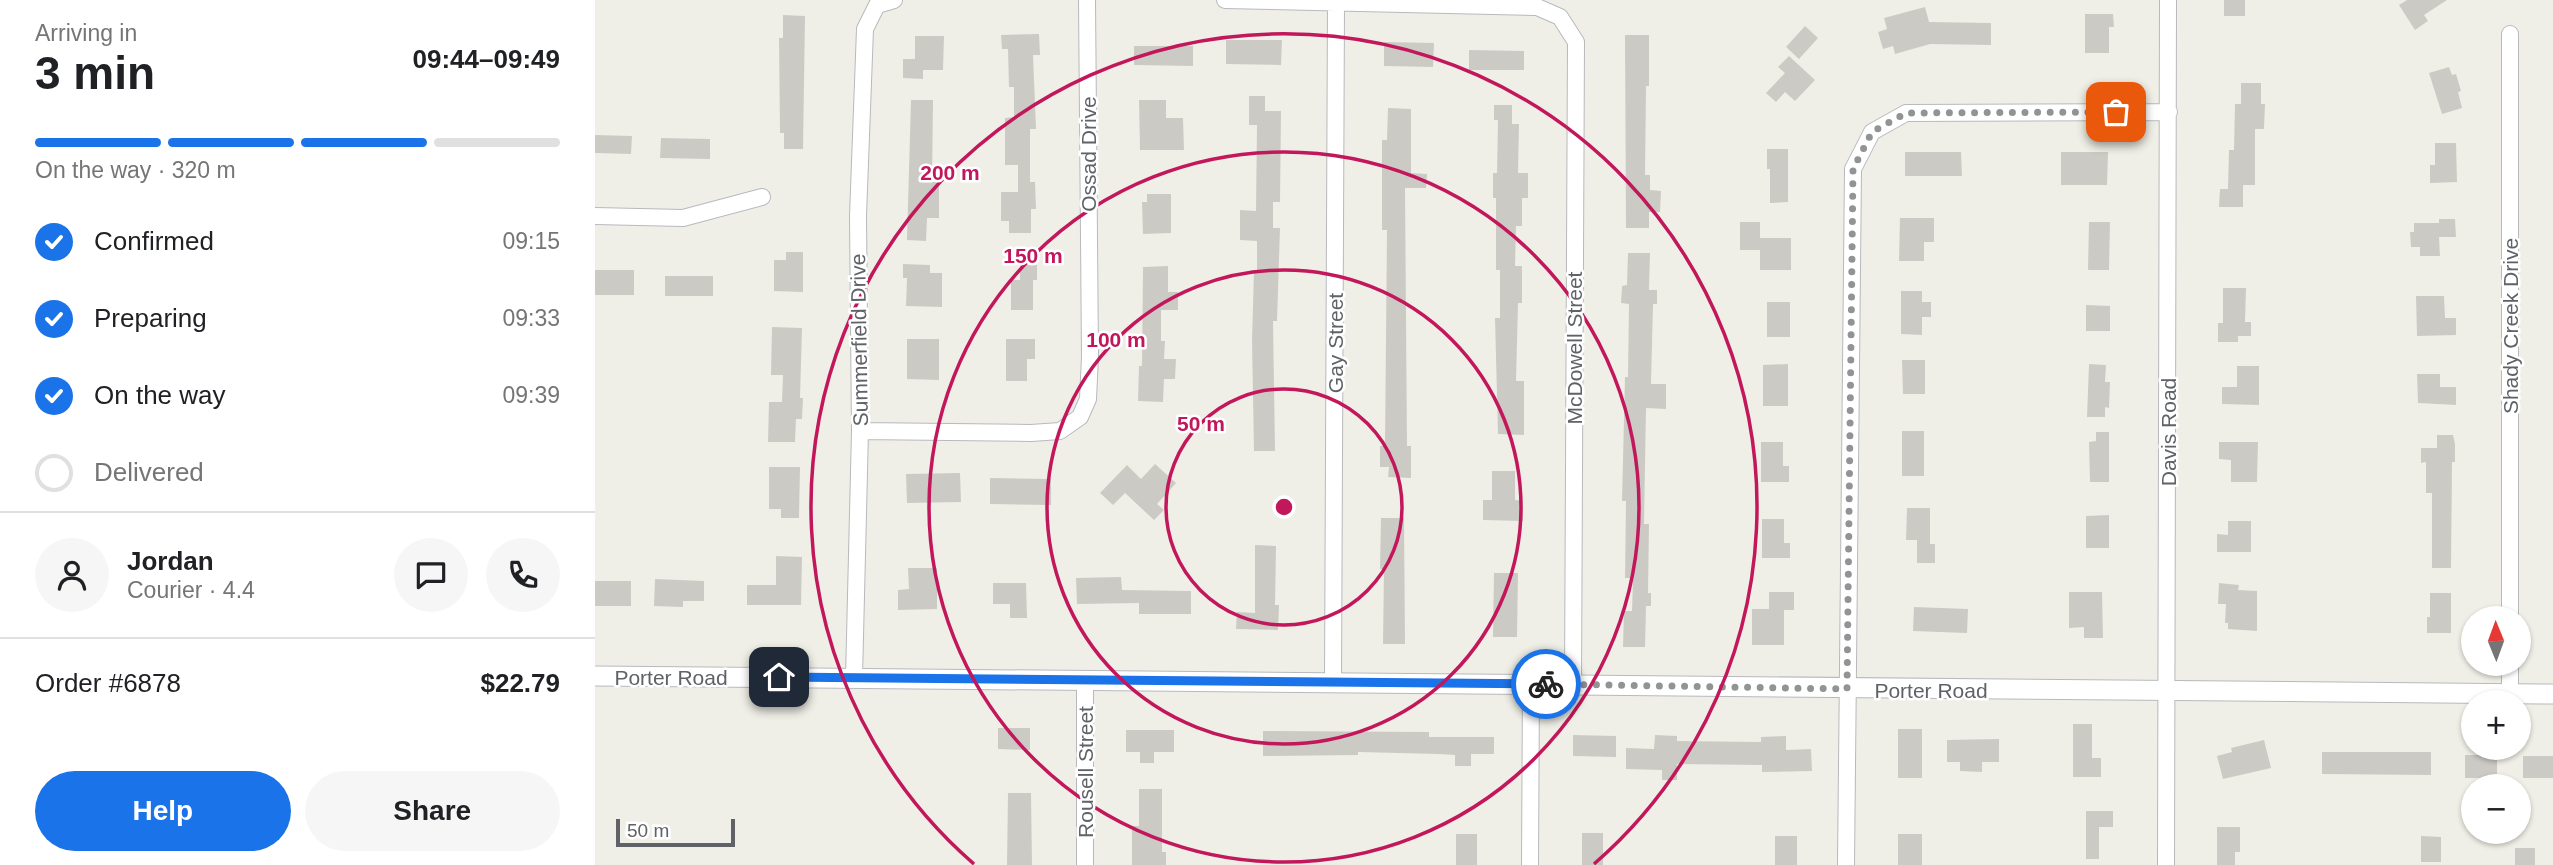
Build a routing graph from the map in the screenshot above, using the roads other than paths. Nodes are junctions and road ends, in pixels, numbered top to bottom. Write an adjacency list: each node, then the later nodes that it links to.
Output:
1 (894, 0): 10 (street, Summerfield Drive)
2 (1087, 0): 10 (street, Ossad Drive)
3 (1224, 0): 5 (street)
4 (2168, 0): 7 (street, Davis Road)
5 (1336, 4): 15 (street, Gay Street); 17 (street, McDowell Street)
6 (2510, 34): 11 (street, Shady Creek Drive)
7 (2169, 112): 18 (street); 19 (street, Davis Road)
8 (762, 197): 9 (street)
9 (595, 216)
10 (860, 431): 13 (street, Summerfield Drive)
11 (2510, 606)
12 (595, 676): 13 (street, Porter Road)
13 (854, 678): 14 (street, Porter Road)
14 (1085, 680): 15 (street, Porter Road); 23 (street, Rousell Street)
15 (1333, 682): 16 (street, Porter Road)
16 (1531, 684): 17 (street, Porter Road); 24 (street)
17 (1573, 684): 18 (street, Porter Road)
18 (1847, 689): 19 (street, Porter Road); 25 (street)
19 (2167, 692): 20 (street, Porter Road); 26 (street, Davis Road)
20 (2461, 694)
21 (2531, 694): 22 (street, Porter Road)
22 (2553, 694)
23 (1085, 865)
24 (1530, 865)
25 (1846, 865)
26 (2166, 865)

